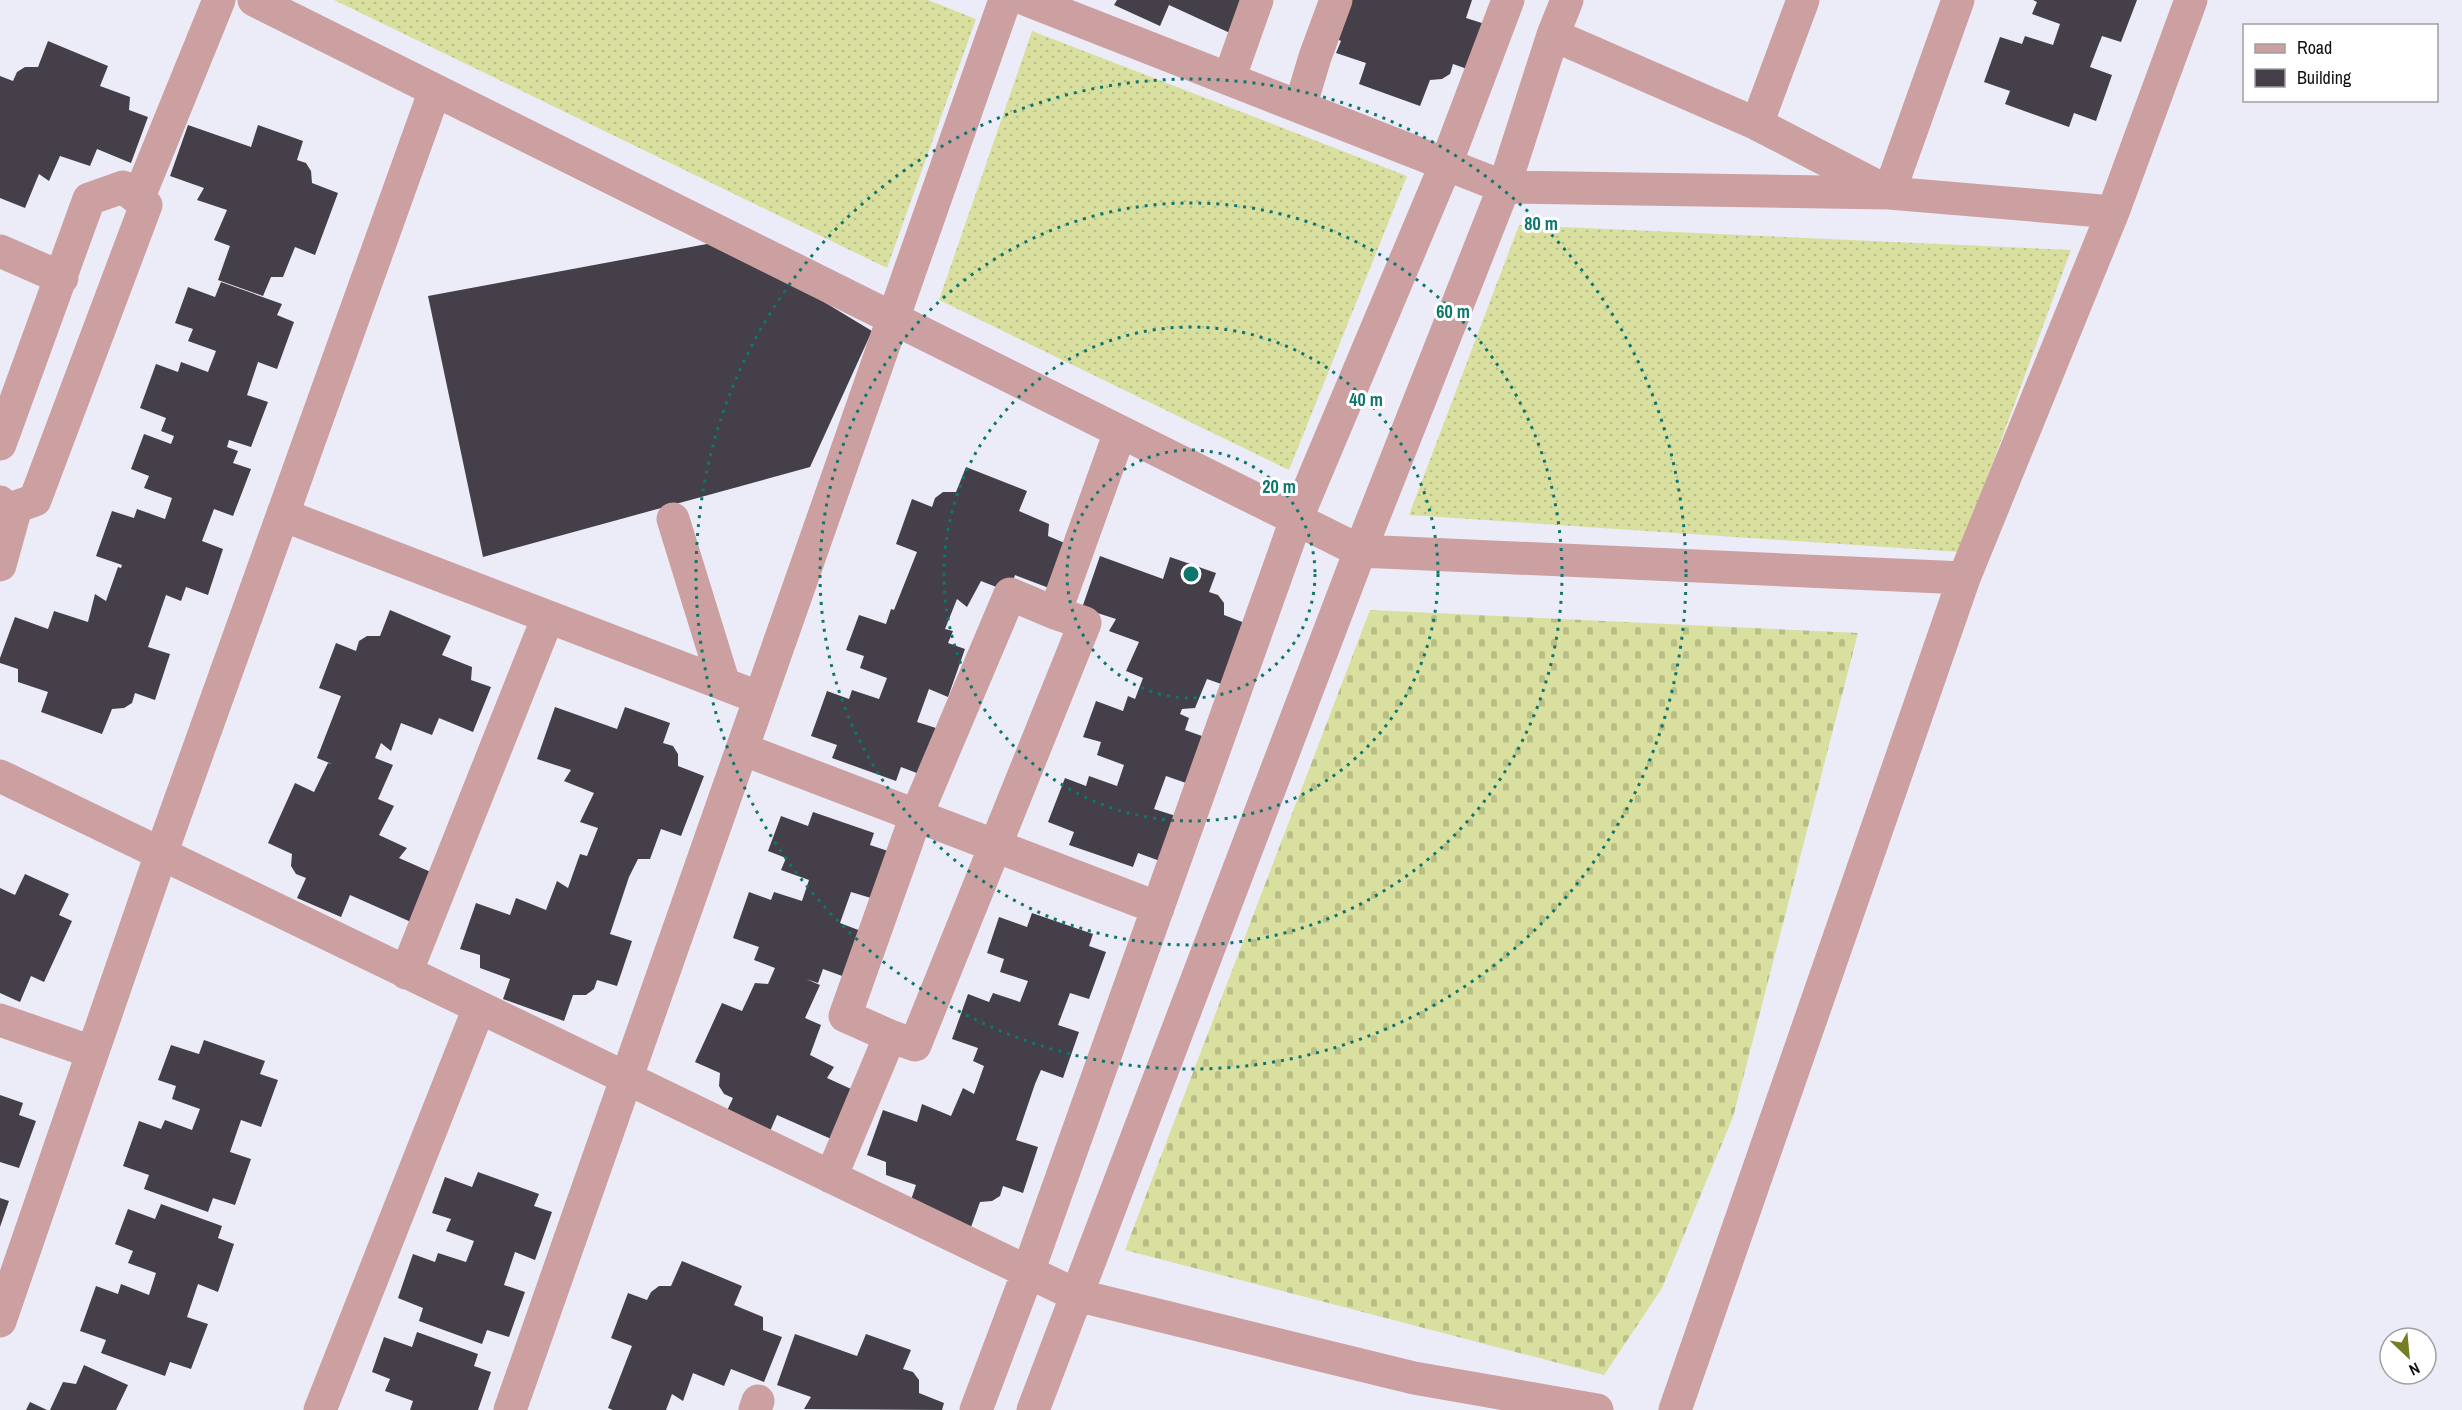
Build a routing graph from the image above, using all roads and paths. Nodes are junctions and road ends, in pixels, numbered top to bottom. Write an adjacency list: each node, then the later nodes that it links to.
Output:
1 (219, 0): 20 (street)
2 (254, 0): 14 (street)
3 (1005, 0): 24 (street)
4 (1026, 0): 13 (street)
5 (1257, 0): 13 (street)
6 (1336, 0): 15 (street)
7 (1508, 0): 17 (street)
8 (1567, 0): 12 (street)
9 (1803, 0): 16 (street)
10 (1958, 0): 19 (street)
11 (2191, 0): 21 (street)
12 (1553, 35): 16 (street); 18 (street)
13 (1229, 79): 15 (street)
14 (435, 90): 24 (street); 28 (street)
15 (1300, 107): 17 (street)
16 (1756, 124): 19 (street)
17 (1446, 164): 18 (street); 30 (street)
18 (1504, 187): 19 (street); 31 (street)
19 (1888, 192): 21 (street)
20 (138, 199): 23 (street); 27 (street)
21 (2113, 212): 33 (street)
22 (0, 251): 23 (street)
23 (62, 278): 26 (street)
24 (893, 318): 25 (street); 37 (street)
25 (1120, 432): 30 (street); 34 (street)
26 (0, 444)
27 (8, 505): 32 (street)
28 (283, 515): 35 (street); 42 (street)
29 (673, 519): 36 (street)
30 (1296, 520): 31 (street); 43 (street)
31 (1360, 551): 33 (street); 52 (street)
32 (0, 565)
33 (1964, 578): 59 (street)
34 (1055, 613): 40 (street); 41 (street)
35 (548, 616): 36 (street); 44 (street)
36 (724, 684): 37 (street)
37 (760, 698): 38 (street)
38 (742, 749): 40 (street); 49 (street)
39 (0, 776): 42 (street)
40 (916, 816): 41 (street); 47 (street)
41 (995, 846): 43 (street); 47 (street)
42 (161, 854): 44 (street); 48 (street)
43 (1158, 908): 51 (street)
44 (406, 973): 45 (street)
45 (479, 1008): 49 (street); 54 (street)
46 (0, 1020): 48 (street)
47 (890, 1036): 50 (street)
48 (92, 1052): 53 (street)
49 (627, 1079): 50 (street); 55 (street)
50 (831, 1177): 51 (street)
51 (1028, 1272): 52 (street); 56 (street)
52 (1076, 1295): 57 (street); 58 (street)
53 (0, 1321)
54 (320, 1410)
55 (510, 1410)
56 (976, 1410)
57 (1033, 1410)
58 (1597, 1410)
59 (1675, 1410)

